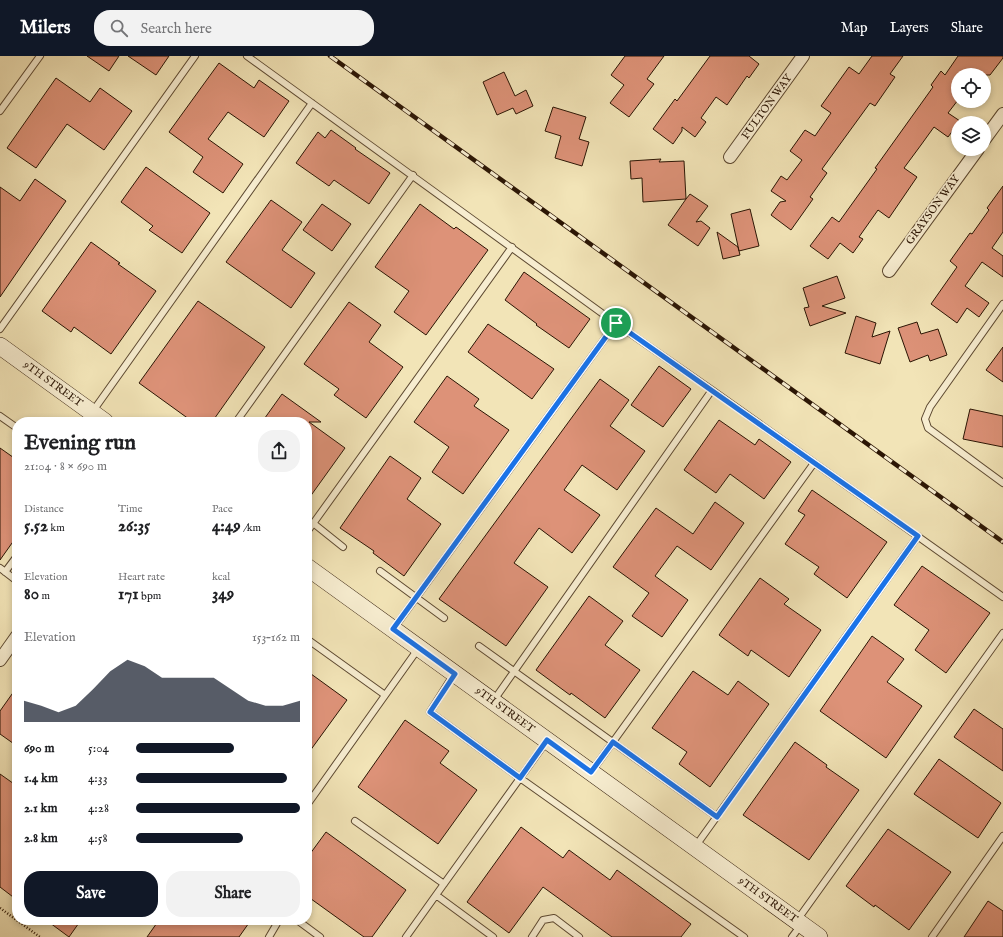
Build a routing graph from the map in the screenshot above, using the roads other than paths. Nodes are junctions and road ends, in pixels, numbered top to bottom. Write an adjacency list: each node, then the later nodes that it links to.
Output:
1 (40, 56): 6 (lane)
2 (195, 56): 16 (lane)
3 (247, 56): 5 (lane)
4 (803, 56): 10 (street, FULTON WAY)
5 (312, 103): 11 (lane); 20 (lane)
6 (0, 111)
7 (1003, 114): 8 (street)
8 (991, 130)
9 (973, 156): 13 (street, GRAYSON WAY)
10 (730, 157)
11 (413, 175): 12 (lane); 21 (lane)
12 (512, 247): 15 (lane); 25 (lane)
13 (889, 271)
14 (1003, 304): 24 (lane)
15 (616, 323): 18 (lane); 34 (lane)
16 (0, 329)
17 (0, 346): 20 (street, 9TH STREET)
18 (712, 390): 23 (lane); 43 (lane)
19 (0, 416): 22 (lane)
20 (99, 417)
21 (240, 417)
22 (12, 424)
23 (814, 463): 26 (lane); 48 (lane)
24 (1003, 483)
25 (313, 523): 27 (lane)
26 (918, 536): 33 (lane); 52 (lane)
27 (343, 547)
28 (12, 561): 29 (lane)
29 (3, 570): 32 (lane)
30 (312, 571): 36 (street, 9TH STREET)
31 (380, 571): 34 (lane)
32 (12, 577)
33 (1003, 597)
34 (415, 598): 35 (lane); 36 (lane)
35 (444, 618)
36 (393, 629): 41 (street, 9TH STREET)
37 (1003, 633): 60 (lane)
38 (12, 643): 42 (street)
39 (312, 643): 45 (lane)
40 (479, 646): 43 (lane)
41 (419, 648): 44 (street, 9TH STREET); 45 (lane)
42 (0, 660)
43 (514, 671): 46 (lane); 48 (lane)
44 (455, 674): 46 (street, 9TH STREET); 50 (lane)
45 (385, 695): 51 (lane)
46 (493, 701): 47 (street, 9TH STREET)
47 (547, 740): 49 (street, 9TH STREET); 50 (lane)
48 (613, 742): 49 (lane); 52 (lane)
49 (591, 772): 55 (street, 9TH STREET)
50 (520, 778): 56 (lane); 67 (lane)
51 (312, 798)
52 (717, 817): 55 (lane)
53 (355, 820): 56 (lane)
54 (1003, 836): 69 (lane)
55 (695, 848): 60 (street, 9TH STREET)
56 (444, 884): 57 (lane)
57 (436, 895): 63 (lane); 64 (lane)
58 (276, 925): 61 (lane)
59 (304, 925): 62 (lane)
60 (797, 927): 68 (street, 9TH STREET)
61 (269, 937)
62 (320, 937)
63 (406, 937)
64 (493, 937)
65 (532, 937): 66 (lane)
66 (579, 937)
67 (744, 937)
68 (819, 937)
69 (932, 937)

